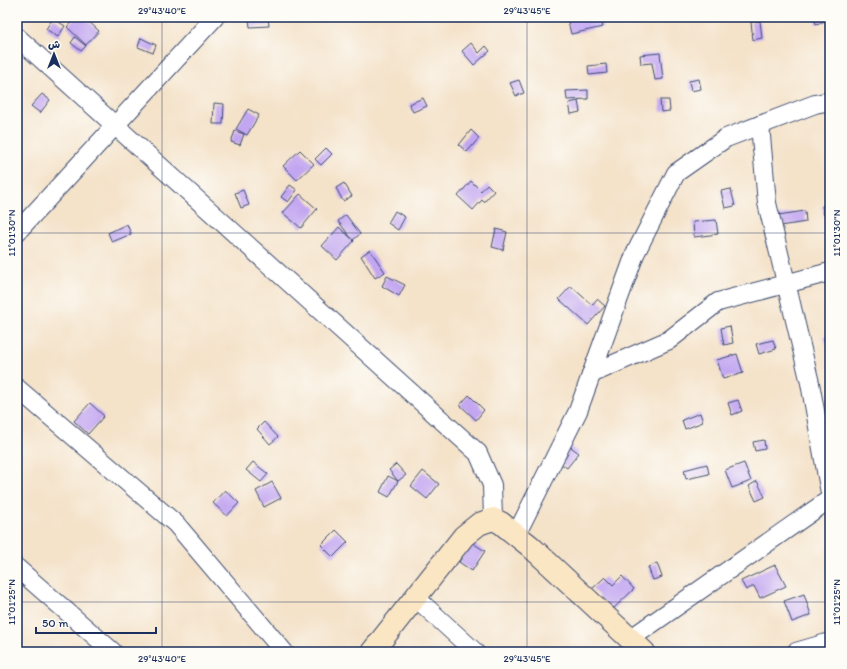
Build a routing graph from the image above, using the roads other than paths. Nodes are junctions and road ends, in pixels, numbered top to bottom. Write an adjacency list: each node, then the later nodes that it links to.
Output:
1 (215, 17): 4 (street)
2 (17, 37): 4 (street)
3 (830, 101): 5 (street)
4 (115, 125): 6 (street); 13 (street)
5 (760, 125): 8 (street); 9 (street)
6 (17, 232)
7 (830, 272): 8 (street)
8 (785, 283): 9 (street); 11 (street)
9 (592, 374): 14 (street)
10 (17, 388): 20 (street)
11 (830, 493)
12 (830, 499): 18 (street)
13 (493, 519): 14 (street); 16 (street)
14 (516, 535): 18 (street)
15 (17, 568): 19 (street)
16 (415, 597): 21 (street); 22 (street)
17 (830, 642): 23 (street)
18 (637, 645)
19 (113, 652)
20 (284, 652)
21 (372, 652)
22 (475, 652)
23 (796, 652)

